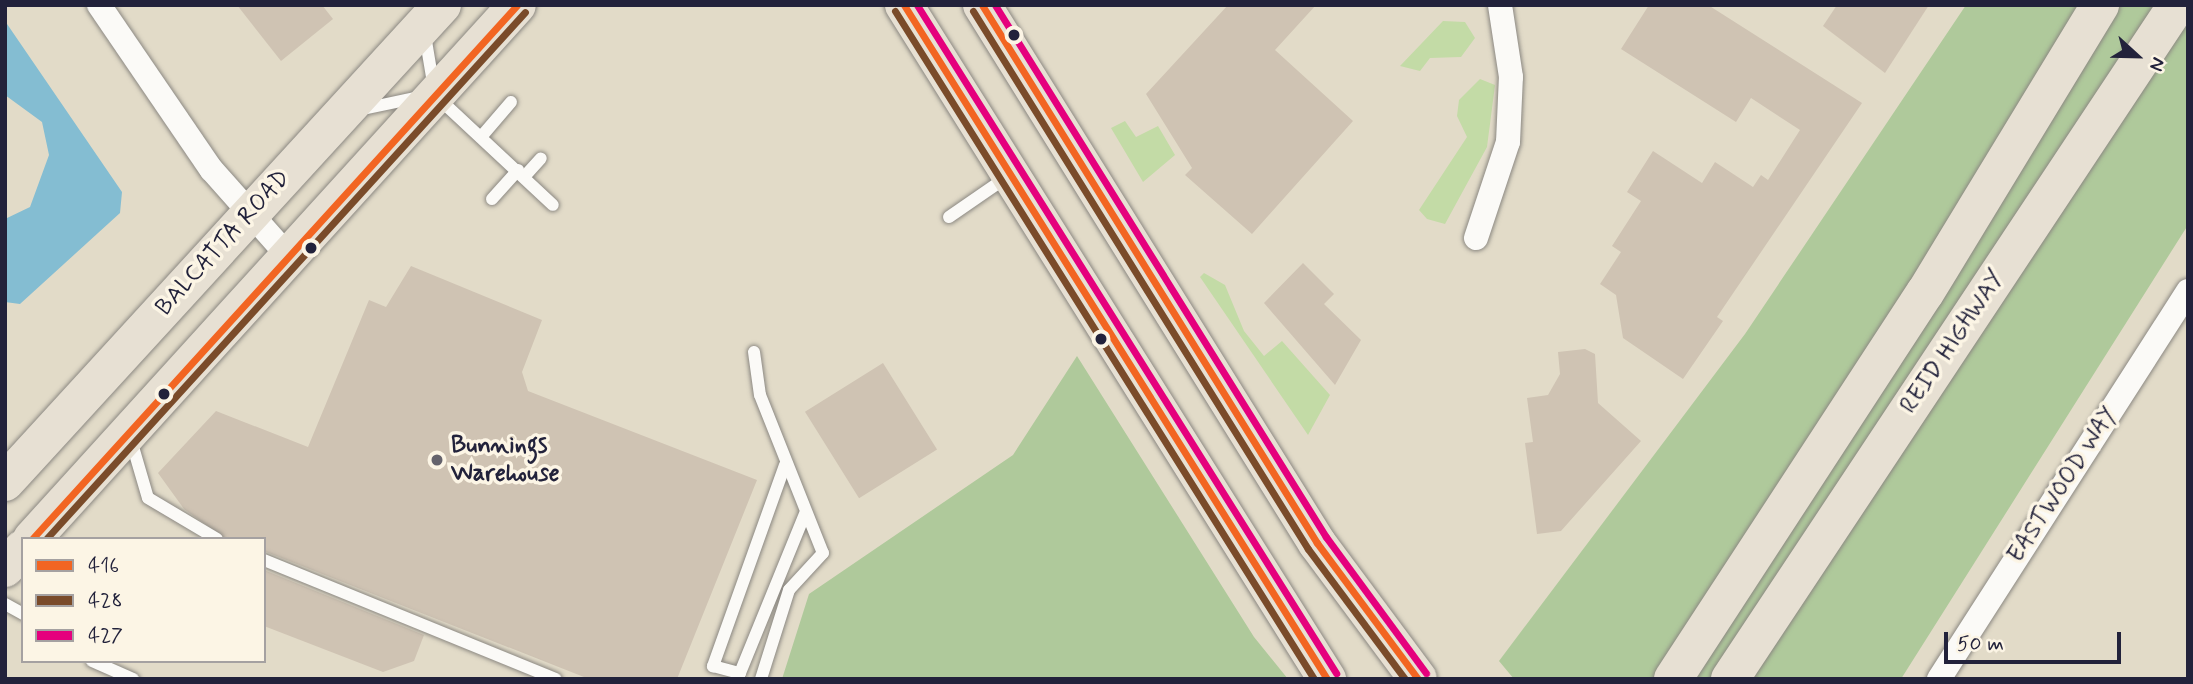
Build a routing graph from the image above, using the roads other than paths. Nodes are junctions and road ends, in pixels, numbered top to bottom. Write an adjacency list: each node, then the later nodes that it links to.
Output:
1 (99, 5): 18 (street)
2 (517, 5): 9 (main road)
3 (904, 5): 15 (main road)
4 (982, 5): 42 (main road)
5 (1500, 5): 20 (street)
6 (2100, 5): 43 (main road, REID HIGHWAY)
7 (2177, 5): 36 (main road, REID HIGHWAY)
8 (433, 15): 9 (lane); 11 (main road, BALCATTA ROAD)
9 (435, 95): 11 (lane); 12 (lane); 21 (main road)
10 (512, 102): 12 (lane)
11 (339, 115): 18 (main road, BALCATTA ROAD)
12 (481, 137): 14 (lane)
13 (541, 158): 14 (lane)
14 (521, 174): 16 (lane); 17 (lane)
15 (1010, 175): 19 (lane); 41 (main road)
16 (492, 199)
17 (553, 205)
18 (247, 217): 21 (street); 26 (main road, BALCATTA ROAD)
19 (949, 217)
20 (1476, 238)
21 (290, 258): 24 (main road)
22 (2188, 290): 46 (street, EASTWOOD WAY)
23 (754, 352): 25 (lane)
24 (130, 433): 28 (main road); 29 (lane); 30 (lane)
25 (785, 465): 27 (lane); 27 (lane)
26 (5, 482)
27 (805, 514): 40 (lane)
28 (34, 537)
29 (56, 537)
30 (214, 537)
31 (21, 551): 33 (main road)
32 (266, 561): 39 (lane)
33 (5, 568)
34 (5, 604): 35 (lane)
35 (21, 613)
36 (1764, 628): 44 (main road, REID HIGHWAY); 45 (main road)
37 (97, 663): 38 (lane)
38 (133, 679)
39 (556, 679)
40 (761, 679)
41 (1327, 679)
42 (1418, 679)
43 (1674, 679)
44 (1730, 679)
45 (1739, 679)
46 (1939, 679)

